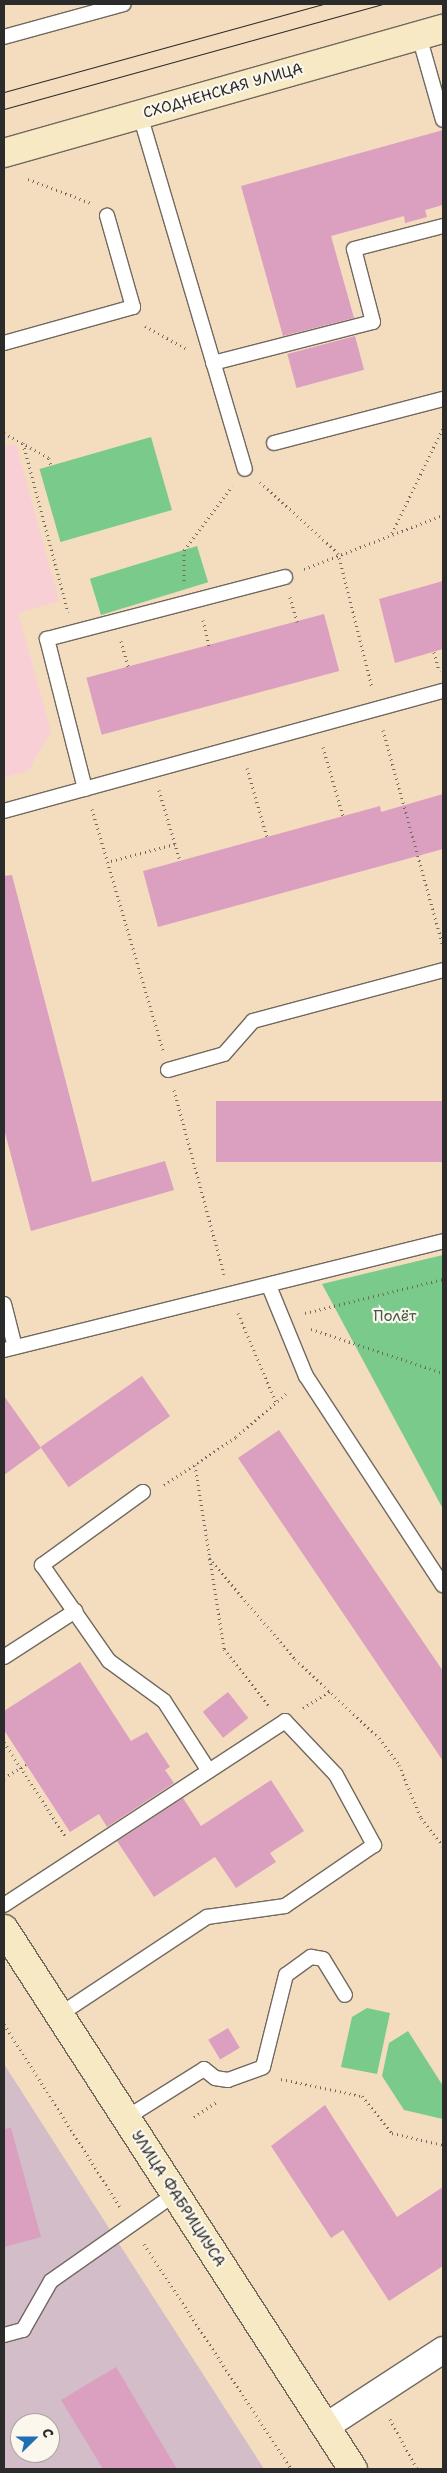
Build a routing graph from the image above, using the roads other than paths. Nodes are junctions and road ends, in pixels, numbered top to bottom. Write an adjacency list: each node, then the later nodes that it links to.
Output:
1 (124, 4): 3 (lane)
2 (431, 33): 4 (main road, СХОДНЕНСКАЯ УЛИЦА); 5 (lane)
3 (4, 37)
4 (140, 115): 6 (main road, СХОДНЕНСКАЯ УЛИЦА); 10 (lane)
5 (443, 120)
6 (4, 153)
7 (107, 216): 9 (lane)
8 (443, 226): 10 (lane)
9 (4, 343)
10 (213, 363): 13 (lane)
11 (443, 399): 12 (lane)
12 (274, 443)
13 (245, 469)
14 (285, 577): 16 (lane)
15 (443, 691): 16 (lane)
16 (85, 789): 17 (lane)
17 (4, 811)
18 (443, 970): 19 (lane)
19 (168, 1070)
20 (443, 1241): 21 (lane)
21 (269, 1286): 23 (lane); 25 (lane)
22 (4, 1304): 23 (lane)
23 (10, 1349)
24 (143, 1492): 26 (lane)
25 (443, 1585)
26 (75, 1611): 27 (lane); 28 (lane)
27 (4, 1658)
28 (208, 1771): 29 (lane); 32 (lane)
29 (4, 1905)
30 (4, 1929): 32 (main road, УЛИЦА ФАБРИЦИУСА)
31 (345, 1995): 33 (lane)
32 (59, 2015): 33 (main road, УЛИЦА ФАБРИЦИУСА)
33 (126, 2118): 34 (main road, УЛИЦА ФАБРИЦИУСА)
34 (175, 2194): 35 (lane); 37 (main road, УЛИЦА ФАБРИЦИУСА)
35 (4, 2335)
36 (443, 2350): 37 (street)
37 (325, 2427): 38 (main road, УЛИЦА ФАБРИЦИУСА)
38 (353, 2469)

